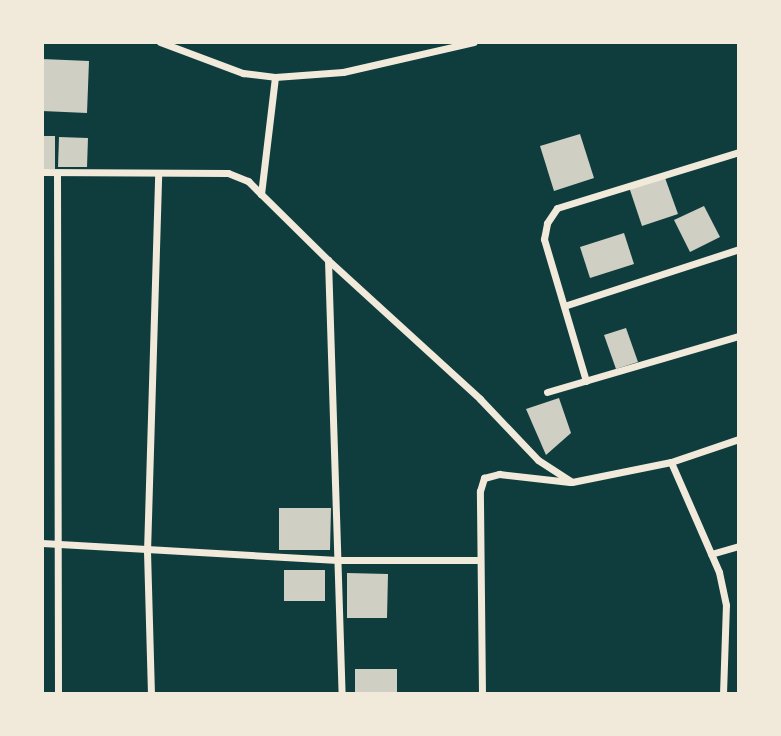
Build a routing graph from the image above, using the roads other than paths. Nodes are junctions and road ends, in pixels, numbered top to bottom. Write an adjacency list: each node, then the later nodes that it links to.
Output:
1 (160, 42): 3 (street)
2 (474, 42): 3 (street)
3 (275, 78): 8 (street)
4 (739, 152): 11 (street)
5 (42, 172): 6 (street)
6 (57, 173): 7 (street); 19 (street)
7 (158, 173): 8 (street); 21 (street)
8 (261, 194): 10 (street)
9 (739, 249): 11 (street)
10 (328, 260): 17 (street); 23 (street)
11 (564, 306): 13 (street)
12 (739, 336): 13 (street)
13 (586, 381): 14 (street)
14 (547, 392)
15 (739, 439): 16 (street)
16 (671, 462): 17 (street); 22 (street)
17 (572, 482): 24 (street)
18 (42, 543): 19 (street)
19 (60, 543): 21 (street); 25 (street)
20 (739, 546): 22 (street)
21 (147, 552): 23 (street); 26 (street)
22 (711, 554): 29 (street)
23 (338, 560): 24 (street); 27 (street)
24 (481, 560): 28 (street)
25 (58, 694)
26 (151, 694)
27 (342, 694)
28 (482, 694)
29 (723, 694)

